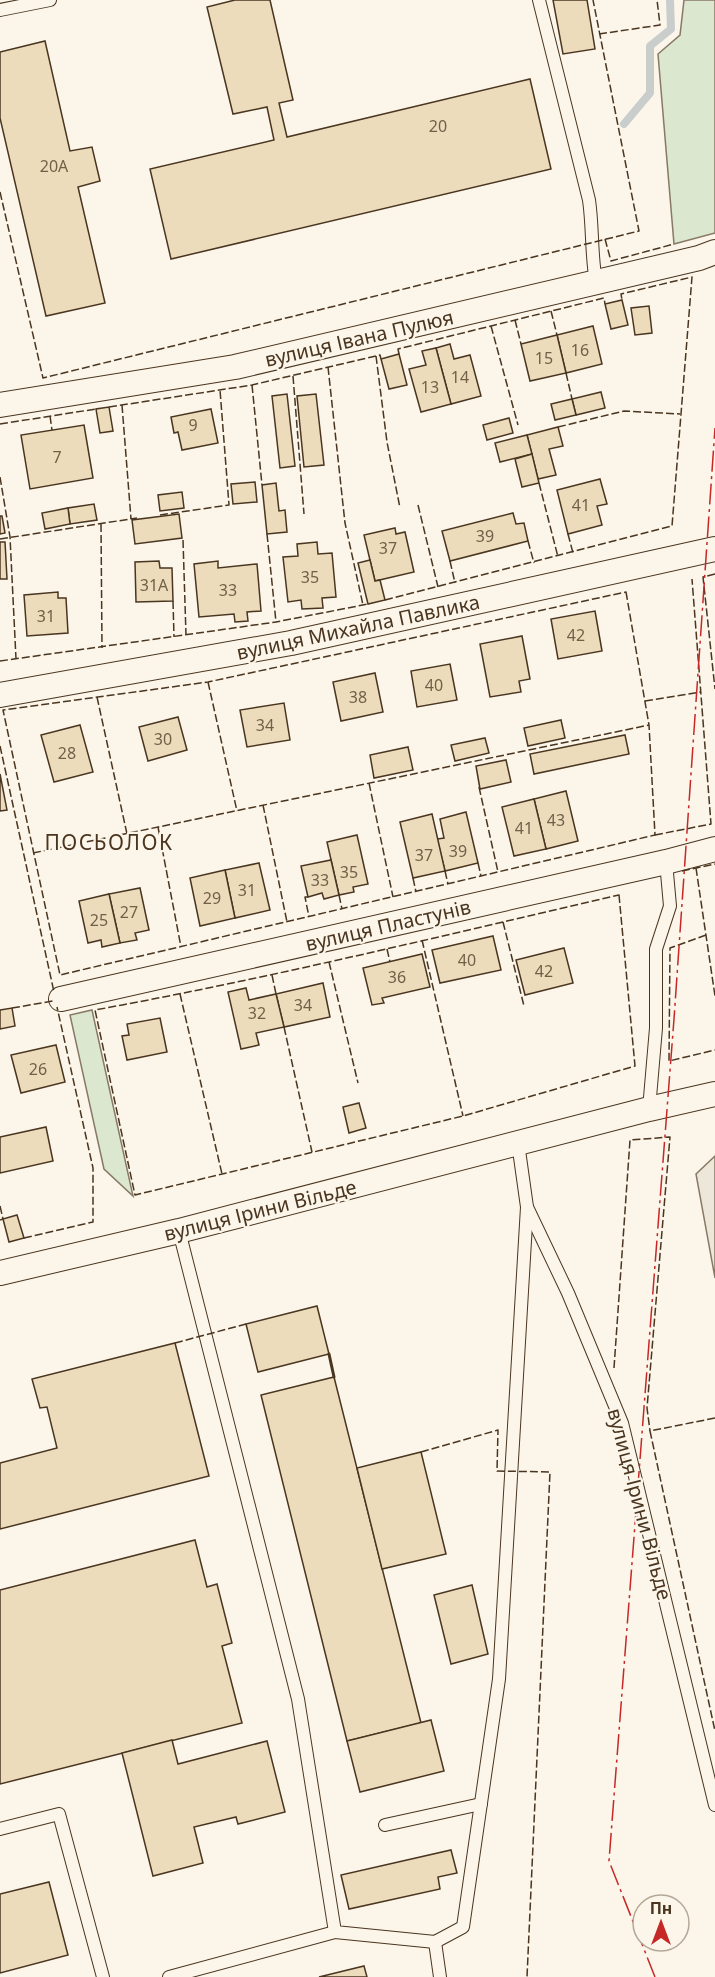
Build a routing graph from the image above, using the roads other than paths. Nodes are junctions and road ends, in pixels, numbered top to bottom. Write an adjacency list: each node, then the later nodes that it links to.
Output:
1 (50, 0): 3 (lane)
2 (539, 0): 5 (lane)
3 (0, 10)
4 (715, 252): 5 (street, вулиця Івана Пулюя)
5 (596, 282): 6 (street, вулиця Івана Пулюя)
6 (0, 405)
7 (715, 549): 8 (street, вулиця Михайла Павлика)
8 (0, 695)
9 (715, 849): 10 (street, вулиця Пластунів)
10 (666, 862): 11 (street, вулиця Пластунів); 13 (lane)
11 (61, 999)
12 (715, 1094): 13 (street, вулиця Ірини Вільде)
13 (649, 1109): 14 (street, вулиця Ірини Вільде)
14 (518, 1143): 15 (lane, вулиця Ірини Вільде); 16 (street, вулиця Ірини Вільде)
15 (527, 1208): 18 (lane); 19 (lane, вулиця Ірини Вільде)
16 (179, 1231): 17 (street, вулиця Ірини Вільде); 22 (lane)
17 (0, 1273)
18 (481, 1804): 20 (lane); 23 (lane)
19 (715, 1805)
20 (385, 1826)
21 (0, 1829): 24 (lane)
22 (335, 1932): 23 (lane); 25 (lane)
23 (435, 1942): 26 (lane)
24 (103, 1977)
25 (169, 1977)
26 (440, 1977)

